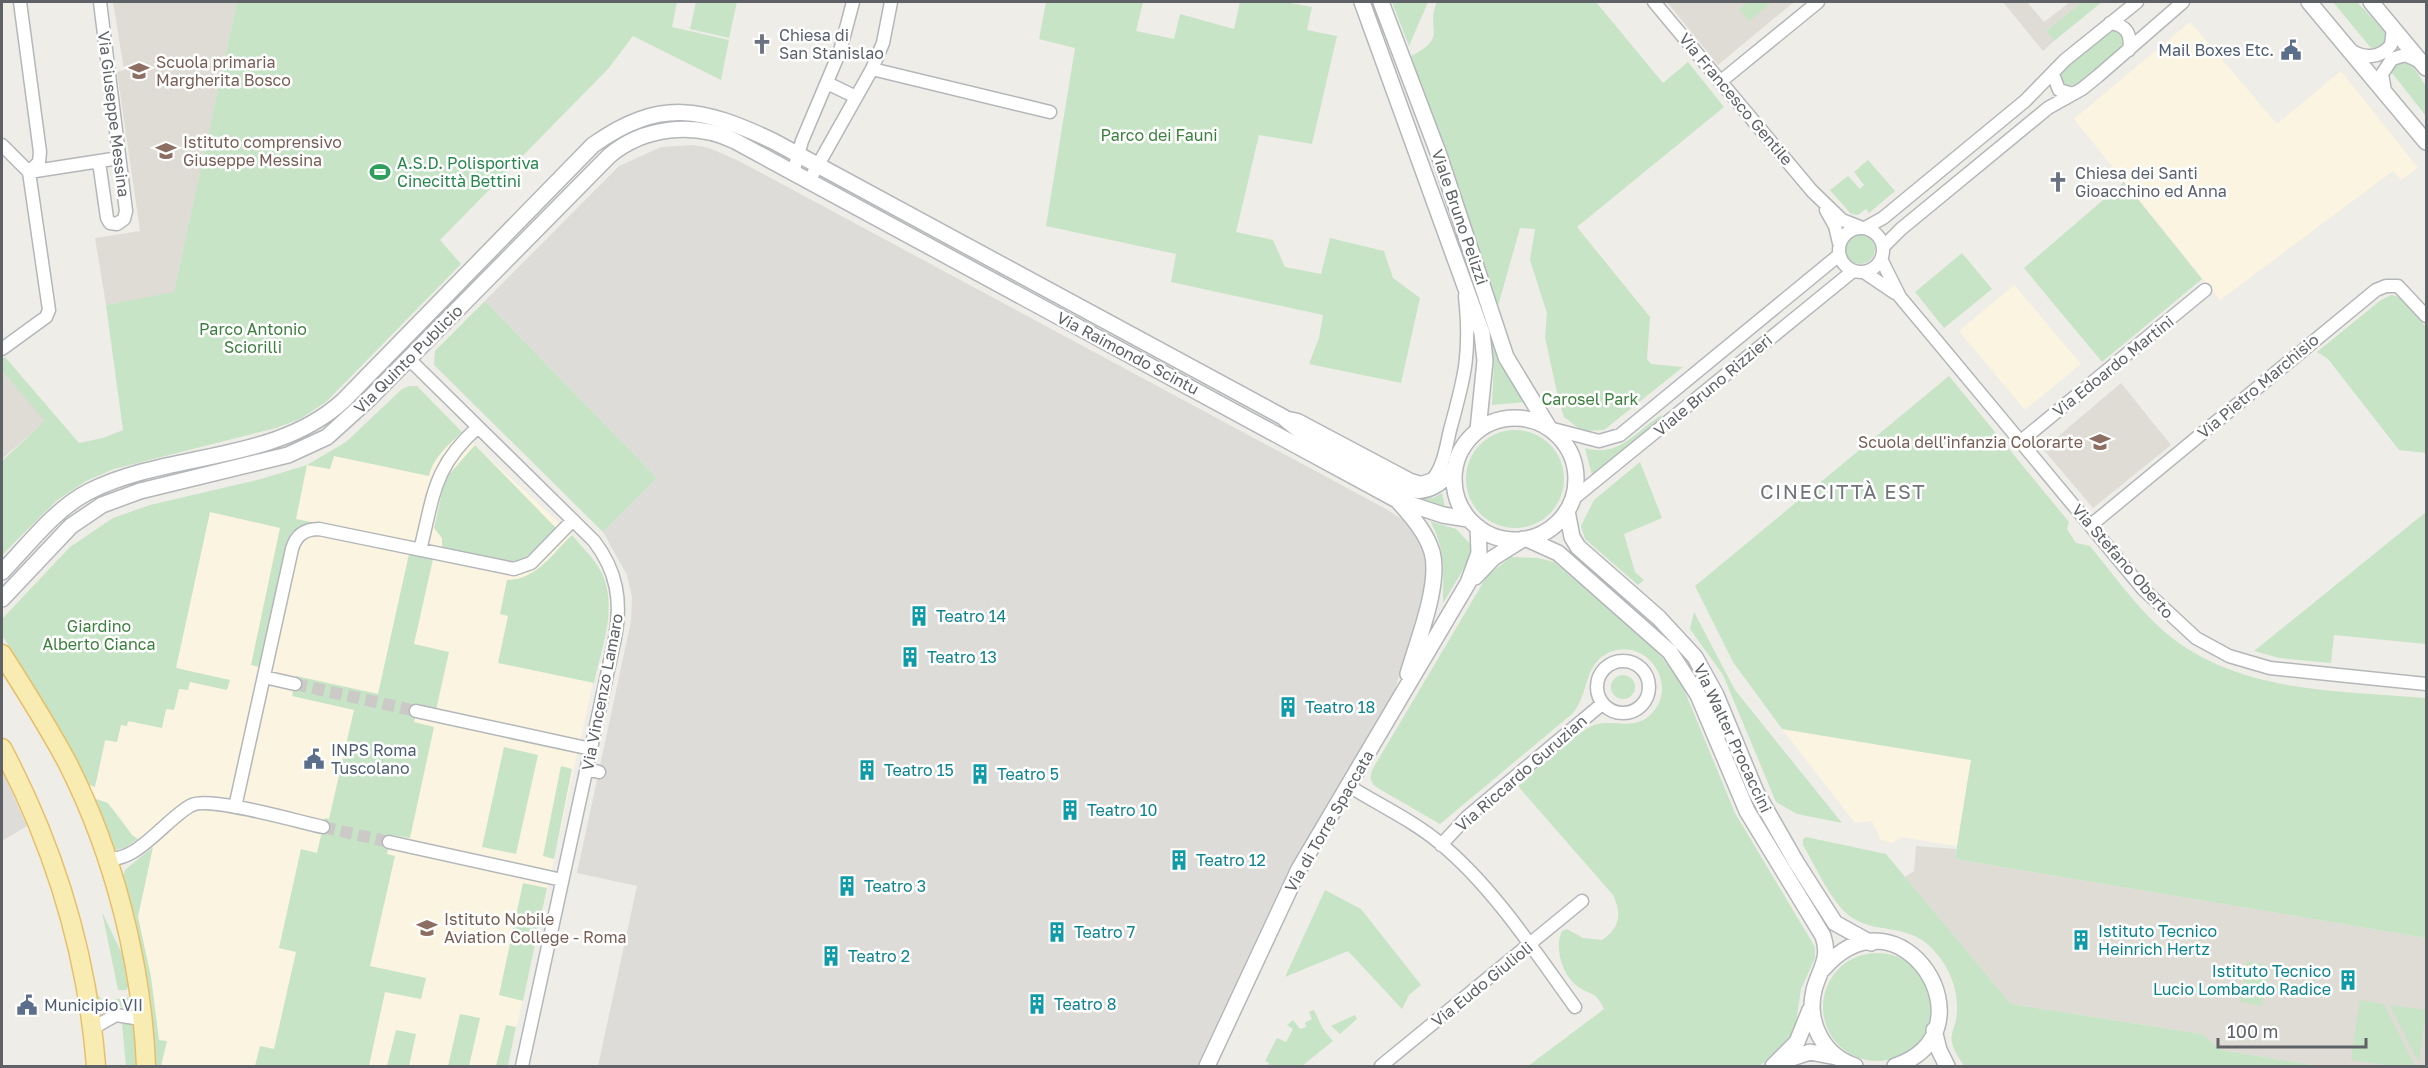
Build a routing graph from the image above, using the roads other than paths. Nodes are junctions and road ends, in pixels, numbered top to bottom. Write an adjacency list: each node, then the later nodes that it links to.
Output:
1 (20, 2): 32 (street)
2 (100, 2): 29 (street, Via Giuseppe Messina)
3 (853, 2): 20 (street)
4 (891, 2): 18 (street)
5 (1362, 2): 40 (street, Viale Bruno Pelizzi)
6 (1381, 2): 43 (street, Viale Bruno Pelizzi)
7 (1654, 2): 21 (street, Via Francesco Gentile)
8 (1818, 2): 21 (street)
9 (2137, 2): 13 (street)
10 (2183, 2): 16 (street)
11 (2309, 2): 15 (street)
12 (2371, 2): 14 (street)
13 (2109, 23): 16 (street); 19 (street)
14 (2394, 28): 15 (street); 17 (street)
15 (2346, 46): 22 (street)
16 (2129, 50): 23 (street)
17 (2424, 65): 22 (street)
18 (872, 69): 24 (street); 25 (street)
19 (2053, 74): 23 (street); 36 (street)
20 (828, 82): 24 (street); 28 (street)
21 (1720, 82): 35 (street, Via Francesco Gentile)
22 (2386, 93): 26 (street)
23 (2073, 94): 38 (street)
24 (856, 97): 31 (street)
25 (1050, 112)
26 (2427, 142)
27 (2, 145): 32 (street)
28 (799, 155): 31 (street, Via Raimondo Scintu); 33 (street); 46 (street, Via Quinto Publicio)
29 (119, 158): 30 (street); 30 (street, Via Giuseppe Messina)
30 (99, 162): 32 (street)
31 (818, 164): 34 (street); 51 (street, Via Raimondo Scintu)
32 (29, 172): 47 (street)
33 (793, 172): 34 (street, Via Raimondo Scintu); 48 (street, Via Quinto Publicio)
34 (809, 181): 57 (street, Via Raimondo Scintu)
35 (1818, 196): 36 (street, Via Francesco Gentile); 37 (street, Via Francesco Gentile)
36 (1863, 228): 37 (street); 38 (street)
37 (1839, 249): 39 (street); 53 (street, Viale Bruno Rizzieri)
38 (1882, 253): 39 (street); 42 (street, Via Stefano Oberto)
39 (1859, 272): 42 (street, Via Stefano Oberto); 58 (street, Viale Bruno Rizzieri)
40 (1463, 280): 44 (street, Viale Bruno Pelizzi); 49 (street, Via Raimondo Scintu)
41 (2205, 290): 55 (street, Via Edoardo Martini)
42 (1900, 297): 55 (street, Via Stefano Oberto)
43 (1489, 299): 44 (street); 53 (street, Viale Bruno Pelizzi)
44 (1473, 305): 50 (street, Viale Bruno Pelizzi)
45 (2427, 316): 61 (street, Via Pietro Marchisio)
46 (403, 339): 48 (street); 64 (street, Via Quinto Publicio)
47 (2, 349)
48 (409, 359): 52 (street, Via Vincenzo Lamaro); 66 (street, Via Quinto Publicio)
49 (1461, 392): 50 (street); 51 (street, Via Raimondo Scintu)
50 (1480, 407): 54 (street, Viale Bruno Pelizzi)
51 (1283, 417): 56 (street, Via Raimondo Scintu)
52 (478, 427): 59 (street, Via Vincenzo Lamaro); 63 (street)
53 (1549, 428): 54 (street); 58 (street)
54 (1478, 430): 56 (street)
55 (2021, 441): 61 (street, Via Stefano Oberto)
56 (1455, 467): 60 (street)
57 (1397, 500): 60 (street, Via Raimondo Scintu); 71 (street)
58 (1570, 505): 62 (street); 84 (street, Via Walter Procaccini)
59 (573, 520): 63 (street); 75 (street, Via Vincenzo Lamaro)
60 (1473, 523): 62 (street); 65 (street, Via di Torre Spaccata)
61 (2091, 525): 70 (street, Via Stefano Oberto)
62 (1525, 539): 65 (street, Via di Torre Spaccata); 86 (street, Via Walter Procaccini)
63 (420, 550): 68 (street)
64 (2, 572)
65 (1468, 583): 71 (street, Via di Torre Spaccata)
66 (2, 598)
67 (2, 654): 81 (main road)
68 (264, 677): 69 (street); 77 (street)
69 (295, 684)
70 (2427, 684)
71 (1402, 697): 76 (street, Via di Torre Spaccata)
72 (1602, 704): 72 (street, Via Riccardo Guruzian); 80 (street, Via Riccardo Guruzian)
73 (417, 711): 75 (street)
74 (2, 748): 90 (main road)
75 (591, 749): 82 (street, Via Vincenzo Lamaro)
76 (1349, 786): 80 (street); 97 (street, Via di Torre Spaccata)
77 (235, 807): 78 (street); 81 (street)
78 (323, 827)
79 (389, 842): 82 (street)
80 (1441, 844): 85 (street)
81 (105, 857): 89 (main road)
82 (562, 880): 96 (street, Via Vincenzo Lamaro)
83 (1582, 901): 85 (street, Via Eudo Giulioli)
84 (1871, 943): 86 (street, Via Walter Procaccini); 91 (street, Via Walter Procaccini)
85 (1530, 945): 88 (street); 98 (street, Via Eudo Giulioli)
86 (1823, 969): 87 (street, Via Walter Procaccini)
87 (1812, 1002): 92 (street, Via Walter Procaccini); 94 (street)
88 (1575, 1007)
89 (141, 1019): 90 (street); 95 (main road)
90 (93, 1028): 93 (main road)
91 (1934, 1030): 100 (street, Via Walter Procaccini); 101 (street, Via Walter Procaccini)
92 (1836, 1057): 94 (street); 99 (street, Via Walter Procaccini)
93 (97, 1062)
94 (1777, 1064)
95 (146, 1066)
96 (522, 1066)
97 (1207, 1066)
98 (1381, 1066)
99 (1855, 1066)
100 (1895, 1066)
101 (1947, 1066)

